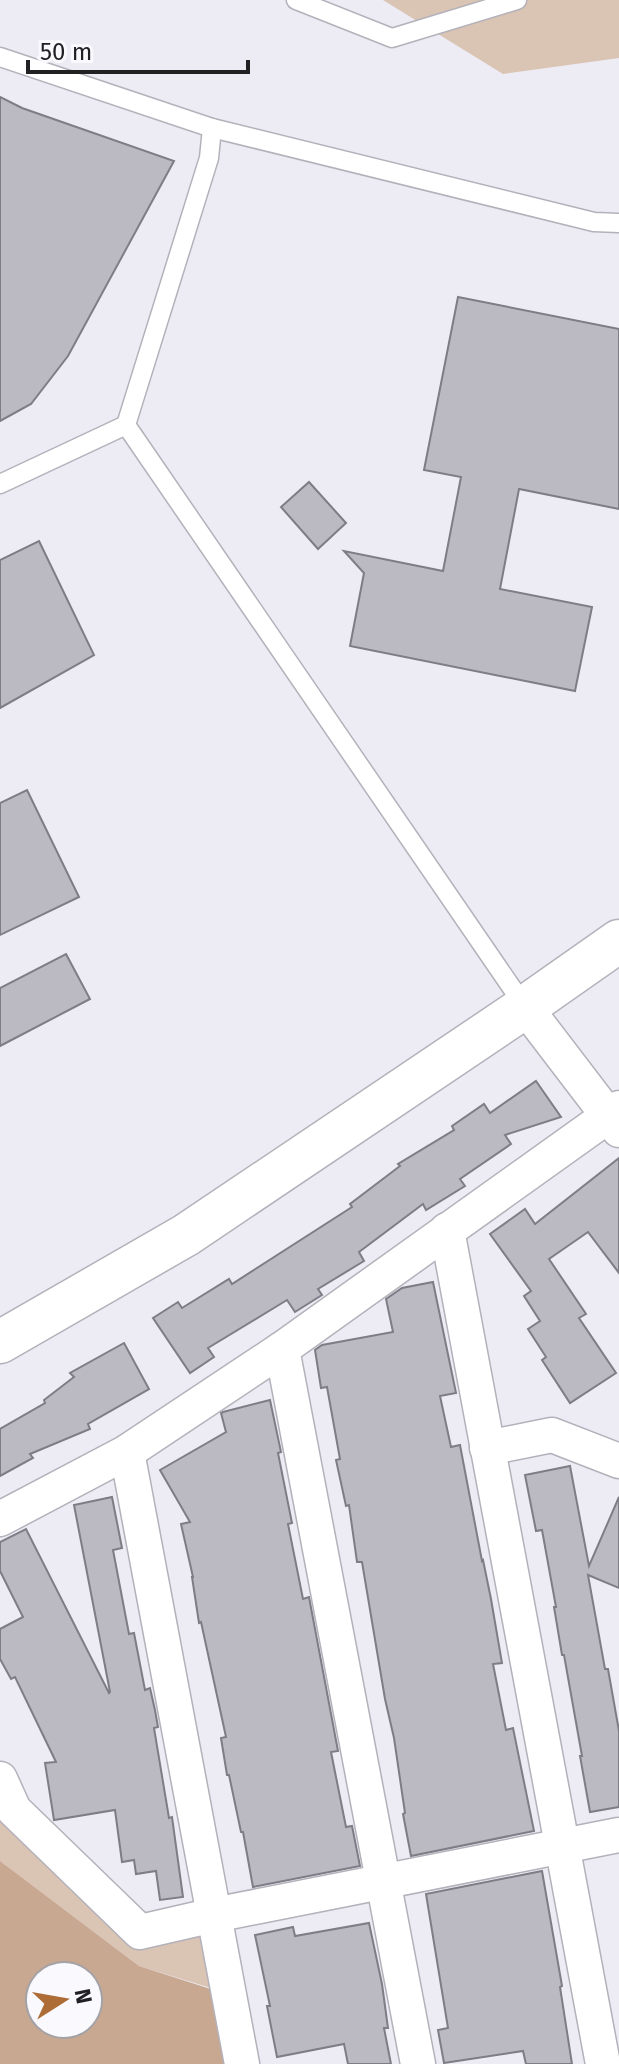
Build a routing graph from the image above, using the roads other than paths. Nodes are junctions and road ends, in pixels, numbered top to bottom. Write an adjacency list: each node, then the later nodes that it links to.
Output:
1 (296, 0): 2 (lane)
2 (517, 0)
3 (0, 57): 4 (lane)
4 (212, 128): 5 (lane); 6 (lane)
5 (619, 223)
6 (126, 425): 7 (lane); 9 (lane)
7 (0, 484)
8 (619, 941): 9 (street)
9 (525, 1007): 10 (street); 12 (street)
10 (615, 1118): 11 (street)
11 (447, 1230): 13 (street); 14 (street)
12 (0, 1342)
13 (282, 1349): 15 (street); 21 (street)
14 (487, 1448): 16 (street); 20 (street)
15 (127, 1452): 17 (street); 22 (street)
16 (619, 1461)
17 (0, 1519)
18 (0, 1779): 22 (street)
19 (619, 1835): 20 (street)
20 (562, 1847): 21 (street); 25 (street)
21 (383, 1882): 22 (street); 24 (street)
22 (214, 1915): 23 (street)
23 (242, 2064)
24 (418, 2064)
25 (603, 2064)

